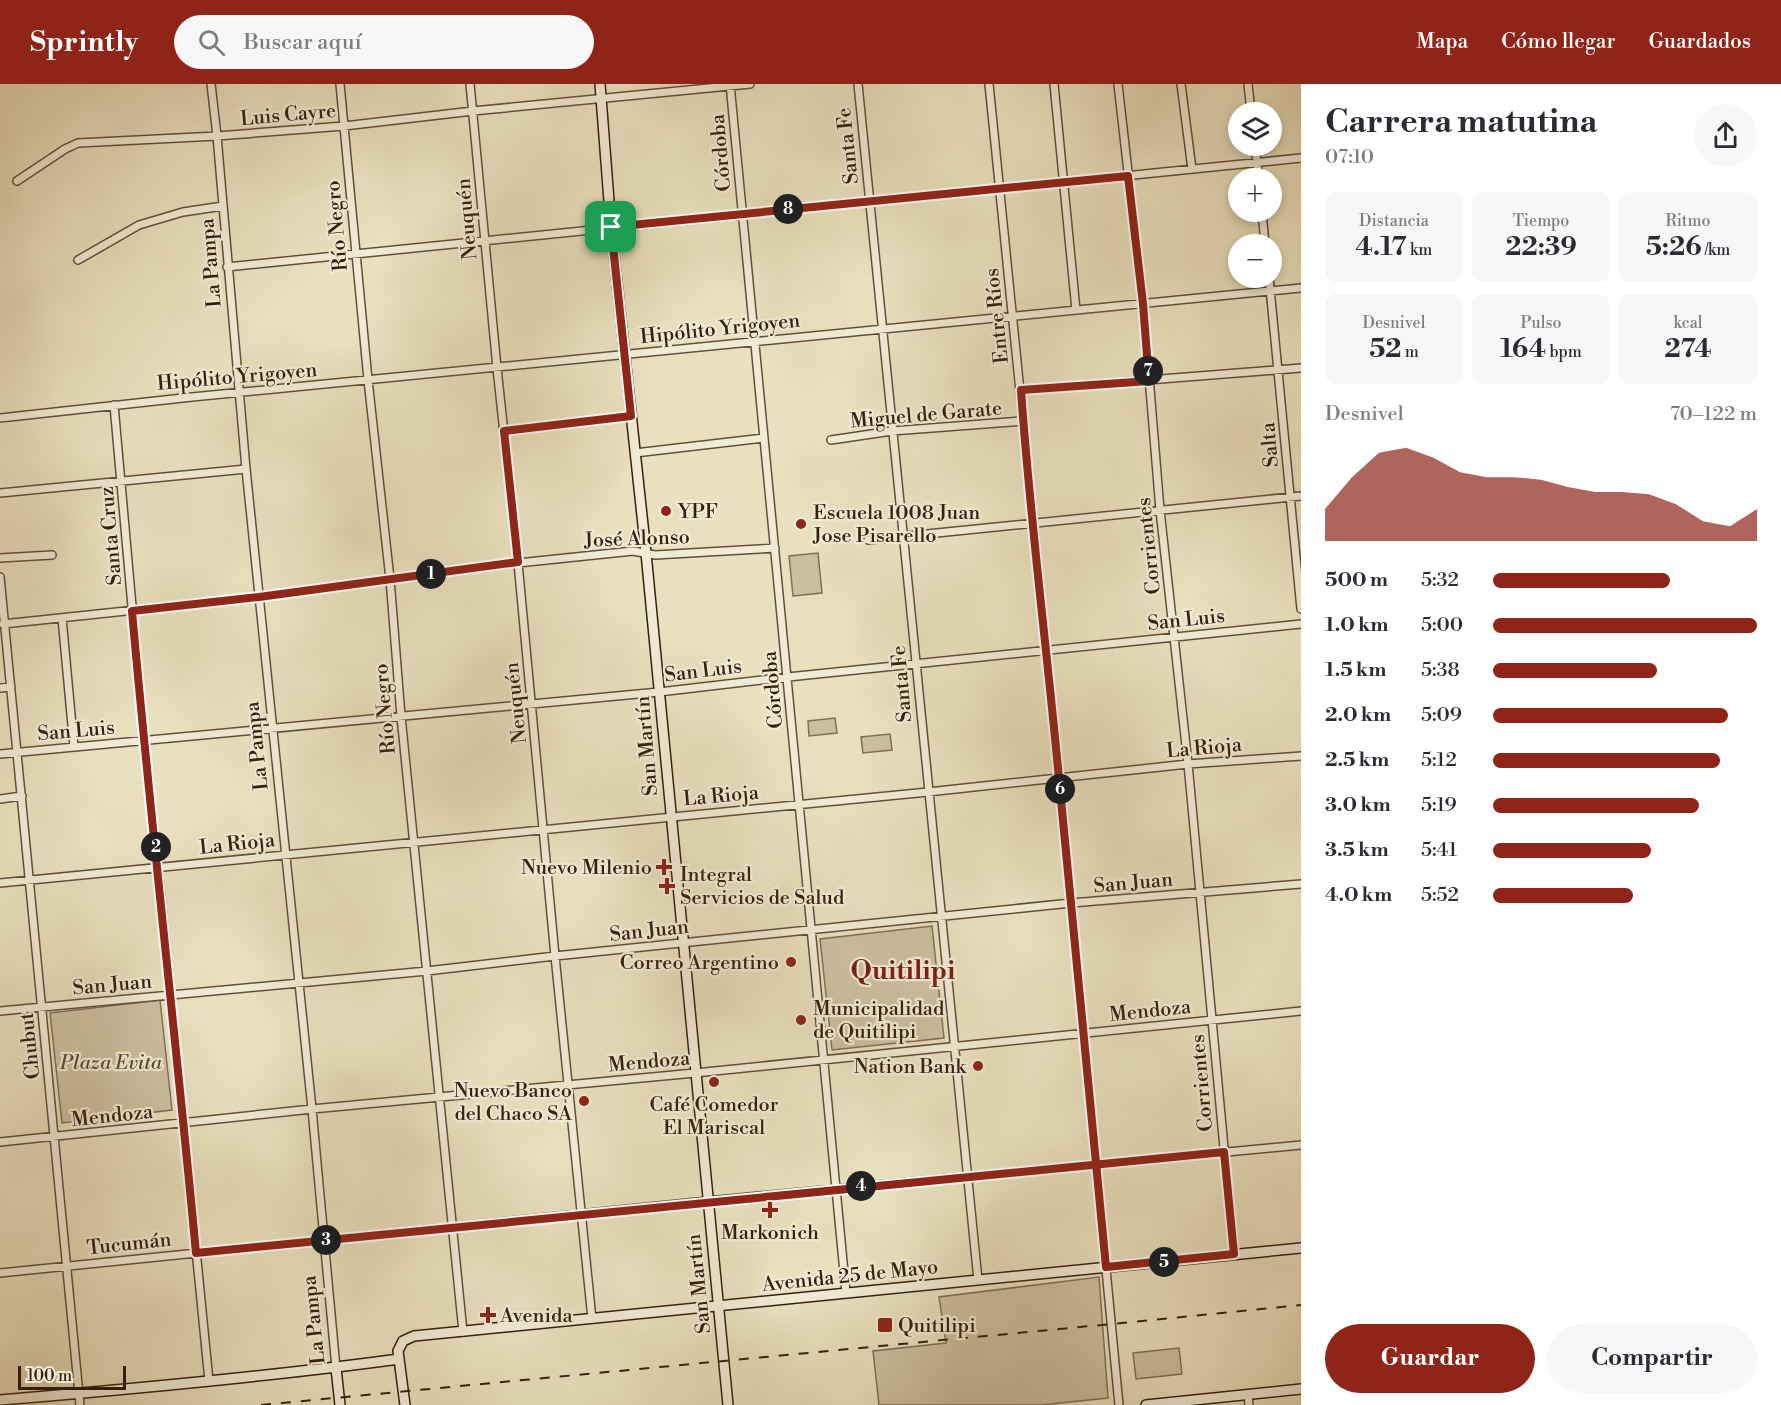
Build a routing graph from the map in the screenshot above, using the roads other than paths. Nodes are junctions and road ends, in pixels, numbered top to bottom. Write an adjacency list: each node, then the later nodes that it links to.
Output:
1 (211, 84): 17 (street, La Pampa)
2 (340, 84): 16 (street, Río Negro)
3 (470, 84): 15 (street, Neuquén)
4 (600, 84): 13 (street, San Martín)
5 (750, 84): 12 (street, Luis Cayre)
6 (858, 84): 27 (street, Santa Fe)
7 (989, 84): 26 (street, Entre Ríos)
8 (1054, 84): 25 (street)
9 (1118, 84): 23 (street, Corrientes)
10 (1181, 84): 22 (street)
11 (1248, 84): 14 (street)
12 (730, 85): 13 (street, Luis Cayre); 29 (street, Córdoba)
13 (601, 99): 15 (street, Luis Cayre); 30 (street, San Martín)
14 (1250, 102)
15 (473, 111): 16 (street, Luis Cayre); 31 (street, Neuquén)
16 (344, 126): 17 (street, Luis Cayre); 32 (street, Río Negro)
17 (217, 136): 24 (street, Luis Cayre); 28 (street, La Pampa)
18 (1256, 156): 20 (street)
19 (1301, 158): 20 (street)
20 (1257, 163): 21 (street); 22 (street)
21 (1258, 168)
22 (1192, 169): 23 (street)
23 (1128, 176): 25 (street); 38 (street, Corrientes)
24 (16, 181)
25 (1064, 182): 26 (street); 39 (street)
26 (1001, 188): 27 (street); 40 (street, Entre Ríos)
27 (869, 201): 29 (street); 41 (street, Santa Fe)
28 (223, 206): 33 (street); 34 (street, La Pampa)
29 (742, 214): 30 (street); 42 (street, Córdoba)
30 (611, 227): 31 (street); 43 (street, San Martín)
31 (484, 241): 32 (street); 44 (street, Neuquén)
32 (355, 254): 34 (street); 47 (street, Río Negro)
33 (78, 260)
34 (228, 267): 50 (street, La Pampa)
35 (1270, 288): 37 (street, Salta)
36 (1301, 288): 37 (street, Hipólito Yrigoyen)
37 (1270, 292): 38 (street, Hipólito Yrigoyen); 46 (street, Salta)
38 (1143, 304): 39 (street, Hipólito Yrigoyen); 48 (street, Corrientes)
39 (1076, 310): 40 (street, Hipólito Yrigoyen)
40 (1012, 317): 41 (street, Hipólito Yrigoyen); 49 (street, Entre Ríos)
41 (882, 329): 42 (street, Hipólito Yrigoyen); 56 (street, Santa Fe)
42 (755, 341): 43 (street, Hipólito Yrigoyen); 57 (street, Córdoba)
43 (624, 354): 44 (street, Hipólito Yrigoyen); 52 (street, San Martín)
44 (497, 368): 47 (street, Hipólito Yrigoyen); 55 (street, Neuquén)
45 (1301, 368): 46 (street, Miguel de Garate)
46 (1278, 370): 48 (street, Miguel de Garate); 64 (street, Salta)
47 (368, 380): 50 (street, Hipólito Yrigoyen); 75 (street, Río Negro)
48 (1149, 381): 49 (street, Miguel de Garate); 65 (street, Corrientes)
49 (1021, 390): 54 (street, Entre Ríos)
50 (241, 393): 51 (street, Hipólito Yrigoyen); 60 (street, La Pampa)
51 (114, 405): 53 (street, Hipólito Yrigoyen); 61 (street, Santa Cruz)
52 (631, 416): 55 (street); 59 (street, San Martín)
53 (0, 418)
54 (1023, 421): 56 (street, Miguel de Garate); 66 (street, Entre Ríos)
55 (504, 431): 73 (street, Neuquén)
56 (892, 431): 58 (street, Miguel de Garate); 67 (street, Santa Fe)
57 (764, 438): 59 (street); 69 (street, Córdoba)
58 (831, 440)
59 (635, 453): 70 (street, San Martín)
60 (246, 468): 61 (street); 76 (street, La Pampa)
61 (122, 481): 62 (street); 78 (street, Santa Cruz)
62 (0, 493)
63 (1301, 496): 64 (street)
64 (1290, 497): 65 (street); 77 (street, Salta)
65 (1160, 510): 66 (street); 82 (street, Corrientes)
66 (1033, 522): 67 (street); 83 (street, Entre Ríos)
67 (904, 536): 68 (street); 84 (street, Santa Fe)
68 (868, 540)
69 (775, 548): 70 (street, José Alonso); 85 (street, Córdoba)
70 (646, 553): 73 (street, José Alonso); 88 (street, San Martín)
71 (52, 555): 72 (street)
72 (0, 558)
73 (518, 562): 75 (street, José Alonso); 89 (street, Neuquén)
74 (0, 577): 80 (street, Chubut)
75 (390, 579): 76 (street, José Alonso); 90 (street, Río Negro)
76 (259, 597): 78 (street, José Alonso); 91 (street, La Pampa)
77 (1301, 609)
78 (132, 611): 79 (street, José Alonso); 92 (street, Santa Cruz)
79 (62, 618): 80 (street, José Alonso); 93 (street)
80 (2, 624): 86 (street, Chubut)
81 (1301, 624): 82 (street, San Luis)
82 (1174, 637): 83 (street, San Luis); 97 (street, Corrientes)
83 (1046, 651): 84 (street, San Luis); 98 (street, Entre Ríos)
84 (915, 664): 85 (street, San Luis); 99 (street, Santa Fe)
85 (788, 677): 88 (street, San Luis); 102 (street, Córdoba)
86 (11, 687): 87 (street); 94 (street, Chubut)
87 (0, 688)
88 (659, 692): 89 (street, San Luis); 103 (street, San Martín)
89 (531, 704): 90 (street, San Luis); 104 (street, Neuquén)
90 (400, 716): 91 (street, San Luis); 105 (street, Río Negro)
91 (273, 728): 92 (street, San Luis); 106 (street, La Pampa)
92 (144, 740): 93 (street, San Luis); 107 (street, Santa Cruz)
93 (74, 747): 94 (street, San Luis)
94 (17, 752): 95 (street, San Luis); 100 (street, Chubut)
95 (0, 754)
96 (1301, 756): 97 (street, La Rioja)
97 (1188, 764): 98 (street, La Rioja); 111 (street, Corrientes)
98 (1059, 778): 99 (street, La Rioja); 112 (street, Entre Ríos)
99 (928, 792): 102 (street, La Rioja); 113 (street, Santa Fe)
100 (21, 796): 101 (street); 108 (street, Chubut)
101 (0, 799)
102 (799, 805): 103 (street, La Rioja); 114 (street, Córdoba)
103 (670, 817): 104 (street, La Rioja); 115 (street, San Martín)
104 (544, 829): 105 (street, La Rioja); 116 (street, Neuquén)
105 (414, 842): 106 (street, La Rioja); 117 (street, Río Negro)
106 (286, 854): 107 (street, La Rioja); 118 (street, La Pampa)
107 (158, 867): 108 (street, La Rioja); 119 (street, Santa Cruz)
108 (30, 880): 109 (street, La Rioja); 120 (street, Chubut)
109 (0, 883)
110 (1301, 884): 111 (street, San Juan)
111 (1200, 893): 112 (street, San Juan); 123 (street, Corrientes)
112 (1071, 903): 113 (street, San Juan); 124 (street, Entre Ríos)
113 (940, 917): 114 (street, San Juan); 125 (street, Santa Fe)
114 (812, 930): 115 (street, San Juan); 126 (street, Córdoba)
115 (684, 944): 116 (street, San Juan); 127 (street, San Martín)
116 (555, 956): 117 (street, San Juan); 128 (street, Neuquén)
117 (427, 971): 118 (street, San Juan); 129 (street, Río Negro)
118 (299, 983): 119 (street, San Juan); 130 (street, La Pampa)
119 (170, 995): 120 (street, San Juan); 131 (street, Santa Cruz)
120 (42, 1007): 121 (street, San Juan); 132 (street, Chubut)
121 (0, 1011)
122 (1301, 1011): 123 (street, Mendoza)
123 (1212, 1020): 124 (street, Mendoza); 135 (street, Corrientes)
124 (1083, 1034): 125 (street, Mendoza); 136 (street, Entre Ríos)
125 (954, 1047): 126 (street, Mendoza); 137 (street, Santa Fe)
126 (824, 1060): 127 (street, Mendoza); 138 (street, Córdoba)
127 (695, 1073): 128 (street, Mendoza); 139 (street, San Martín)
128 (568, 1085): 129 (street, Mendoza); 140 (street, Neuquén)
129 (439, 1097): 130 (street, Mendoza); 141 (street, Río Negro)
130 (312, 1109): 131 (street, Mendoza); 142 (street, La Pampa)
131 (184, 1124): 132 (street, Mendoza); 144 (street, Santa Cruz)
132 (55, 1137): 133 (street, Mendoza); 146 (street, Chubut)
133 (0, 1142)
134 (1301, 1145): 135 (street, Tucumán)
135 (1224, 1152): 136 (street, Tucumán); 145 (street, Corrientes)
136 (1096, 1164): 137 (street, Tucumán); 147 (street, Entre Ríos)
137 (967, 1177): 138 (street, Tucumán); 149 (street, Santa Fe)
138 (836, 1189): 139 (street, Tucumán); 150 (street, Córdoba)
139 (707, 1201): 140 (street, Tucumán); 151 (street, San Martín)
140 (581, 1214): 141 (street, Tucumán); 152 (street, Neuquén)
141 (452, 1227): 142 (street, Tucumán); 153 (street, Río Negro)
142 (323, 1240): 144 (street, Tucumán); 155 (street, La Pampa)
143 (1301, 1248): 145 (street, Avenida 25 de Mayo)
144 (196, 1253): 146 (street, Tucumán); 156 (street, Santa Cruz)
145 (1234, 1254): 147 (street, Avenida 25 de Mayo)
146 (68, 1266): 148 (street, Tucumán); 158 (street, Chubut)
147 (1106, 1267): 149 (street, Avenida 25 de Mayo); 165 (street, Entre Ríos)
148 (0, 1273)
149 (978, 1280): 150 (street, Avenida 25 de Mayo)
150 (846, 1293): 151 (street, Avenida 25 de Mayo)
151 (718, 1306): 152 (street, Avenida 25 de Mayo); 164 (street, San Martín)
152 (592, 1319): 153 (street, Avenida 25 de Mayo)
153 (463, 1332): 154 (street, Avenida 25 de Mayo)
154 (399, 1359): 155 (street); 163 (street)
155 (336, 1368): 156 (street); 162 (street, La Pampa)
156 (209, 1381): 158 (street)
157 (1301, 1389): 160 (street)
158 (80, 1393): 159 (street); 161 (street, Chubut)
159 (0, 1400)
160 (1248, 1400): 166 (street)
161 (80, 1405)
162 (340, 1405)
163 (405, 1405)
164 (728, 1405)
165 (1119, 1405)
166 (1146, 1405)

